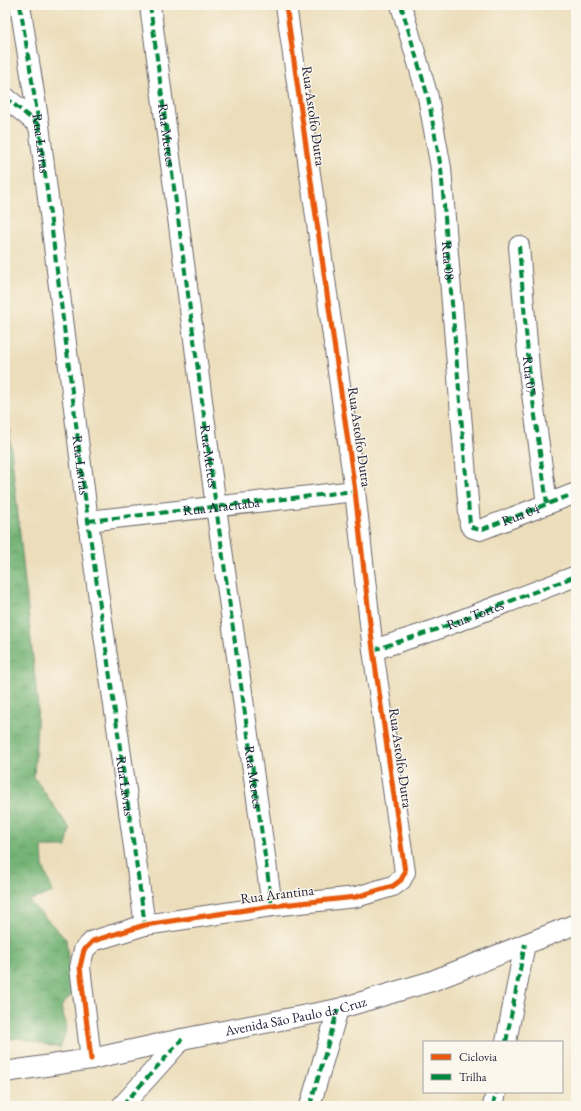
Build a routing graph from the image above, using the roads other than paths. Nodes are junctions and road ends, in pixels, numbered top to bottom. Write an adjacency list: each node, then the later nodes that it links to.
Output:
1 (20, 5): 6 (street, Rua Lavras)
2 (150, 5): 11 (street, Rua Merces)
3 (286, 5): 8 (street, Rua Astolfo Dutra)
4 (401, 5): 13 (street, Rua 08)
5 (5, 97): 6 (street)
6 (39, 125): 12 (street, Rua Lavras)
7 (519, 246): 10 (street, Rua 07)
8 (355, 491): 11 (street, Rua Aracitaba); 15 (street, Rua Astolfo Dutra)
9 (576, 493): 10 (street, Rua 04)
10 (547, 504): 13 (street, Rua 04)
11 (216, 507): 12 (street, Rua Aracitaba); 17 (street, Rua Merces)
12 (88, 521): 19 (street, Rua Lavras)
13 (469, 521)
14 (576, 576): 15 (street, Rua Torres)
15 (373, 650): 16 (street, Rua Astolfo Dutra)
16 (405, 872): 17 (street, Rua Arantina)
17 (272, 906): 19 (street, Rua Arantina)
18 (576, 924): 20 (street, Avenida São Paulo da Cruz)
19 (145, 925): 24 (street, Rua Arantina)
20 (525, 944): 21 (street, Avenida São Paulo da Cruz); 23 (street)
21 (338, 1009): 22 (street, Avenida São Paulo da Cruz); 28 (street)
22 (182, 1039): 24 (street, Avenida São Paulo da Cruz); 27 (street)
23 (506, 1041)
24 (91, 1059): 25 (street, Avenida São Paulo da Cruz)
25 (5, 1072)
26 (496, 1093): 29 (street)
27 (122, 1106)
28 (310, 1106)
29 (493, 1106)

